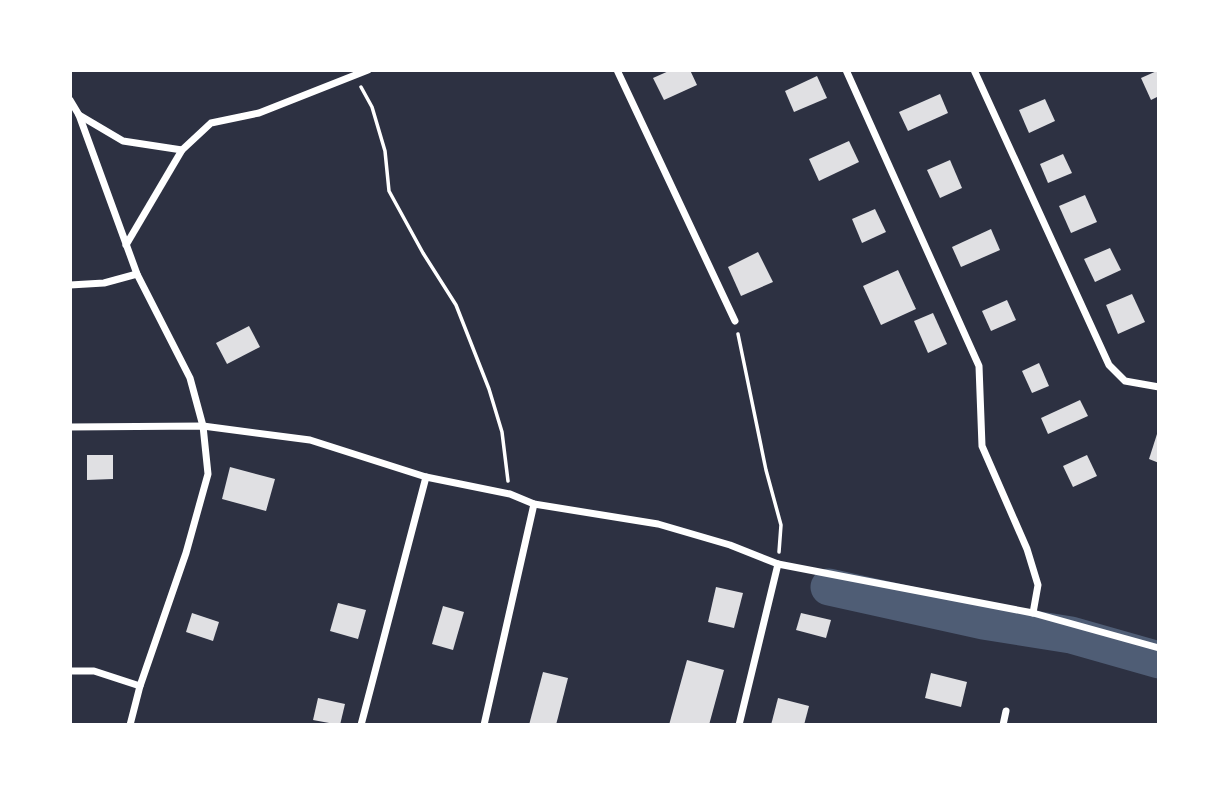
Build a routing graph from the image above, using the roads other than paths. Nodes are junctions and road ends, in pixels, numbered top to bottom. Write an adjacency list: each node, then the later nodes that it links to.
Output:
1 (368, 70): 5 (street)
2 (617, 70): 12 (street)
3 (846, 70): 19 (street)
4 (974, 70): 13 (street)
5 (353, 73): 8 (street)
6 (70, 100): 7 (street)
7 (79, 115): 8 (street); 9 (street)
8 (182, 150): 9 (street)
9 (126, 245): 10 (street)
10 (137, 274): 11 (street); 14 (street)
11 (70, 285)
12 (735, 321)
13 (1159, 387)
14 (203, 426): 15 (street); 16 (street); 22 (street)
15 (70, 427)
16 (426, 477): 17 (street); 25 (street)
17 (534, 504): 18 (street); 26 (street)
18 (778, 564): 19 (street); 27 (street)
19 (1033, 612): 20 (street)
20 (1159, 648)
21 (70, 671): 22 (street)
22 (140, 686): 24 (street)
23 (1006, 711): 28 (street)
24 (130, 725)
25 (361, 725)
26 (483, 725)
27 (739, 725)
28 (1003, 725)

